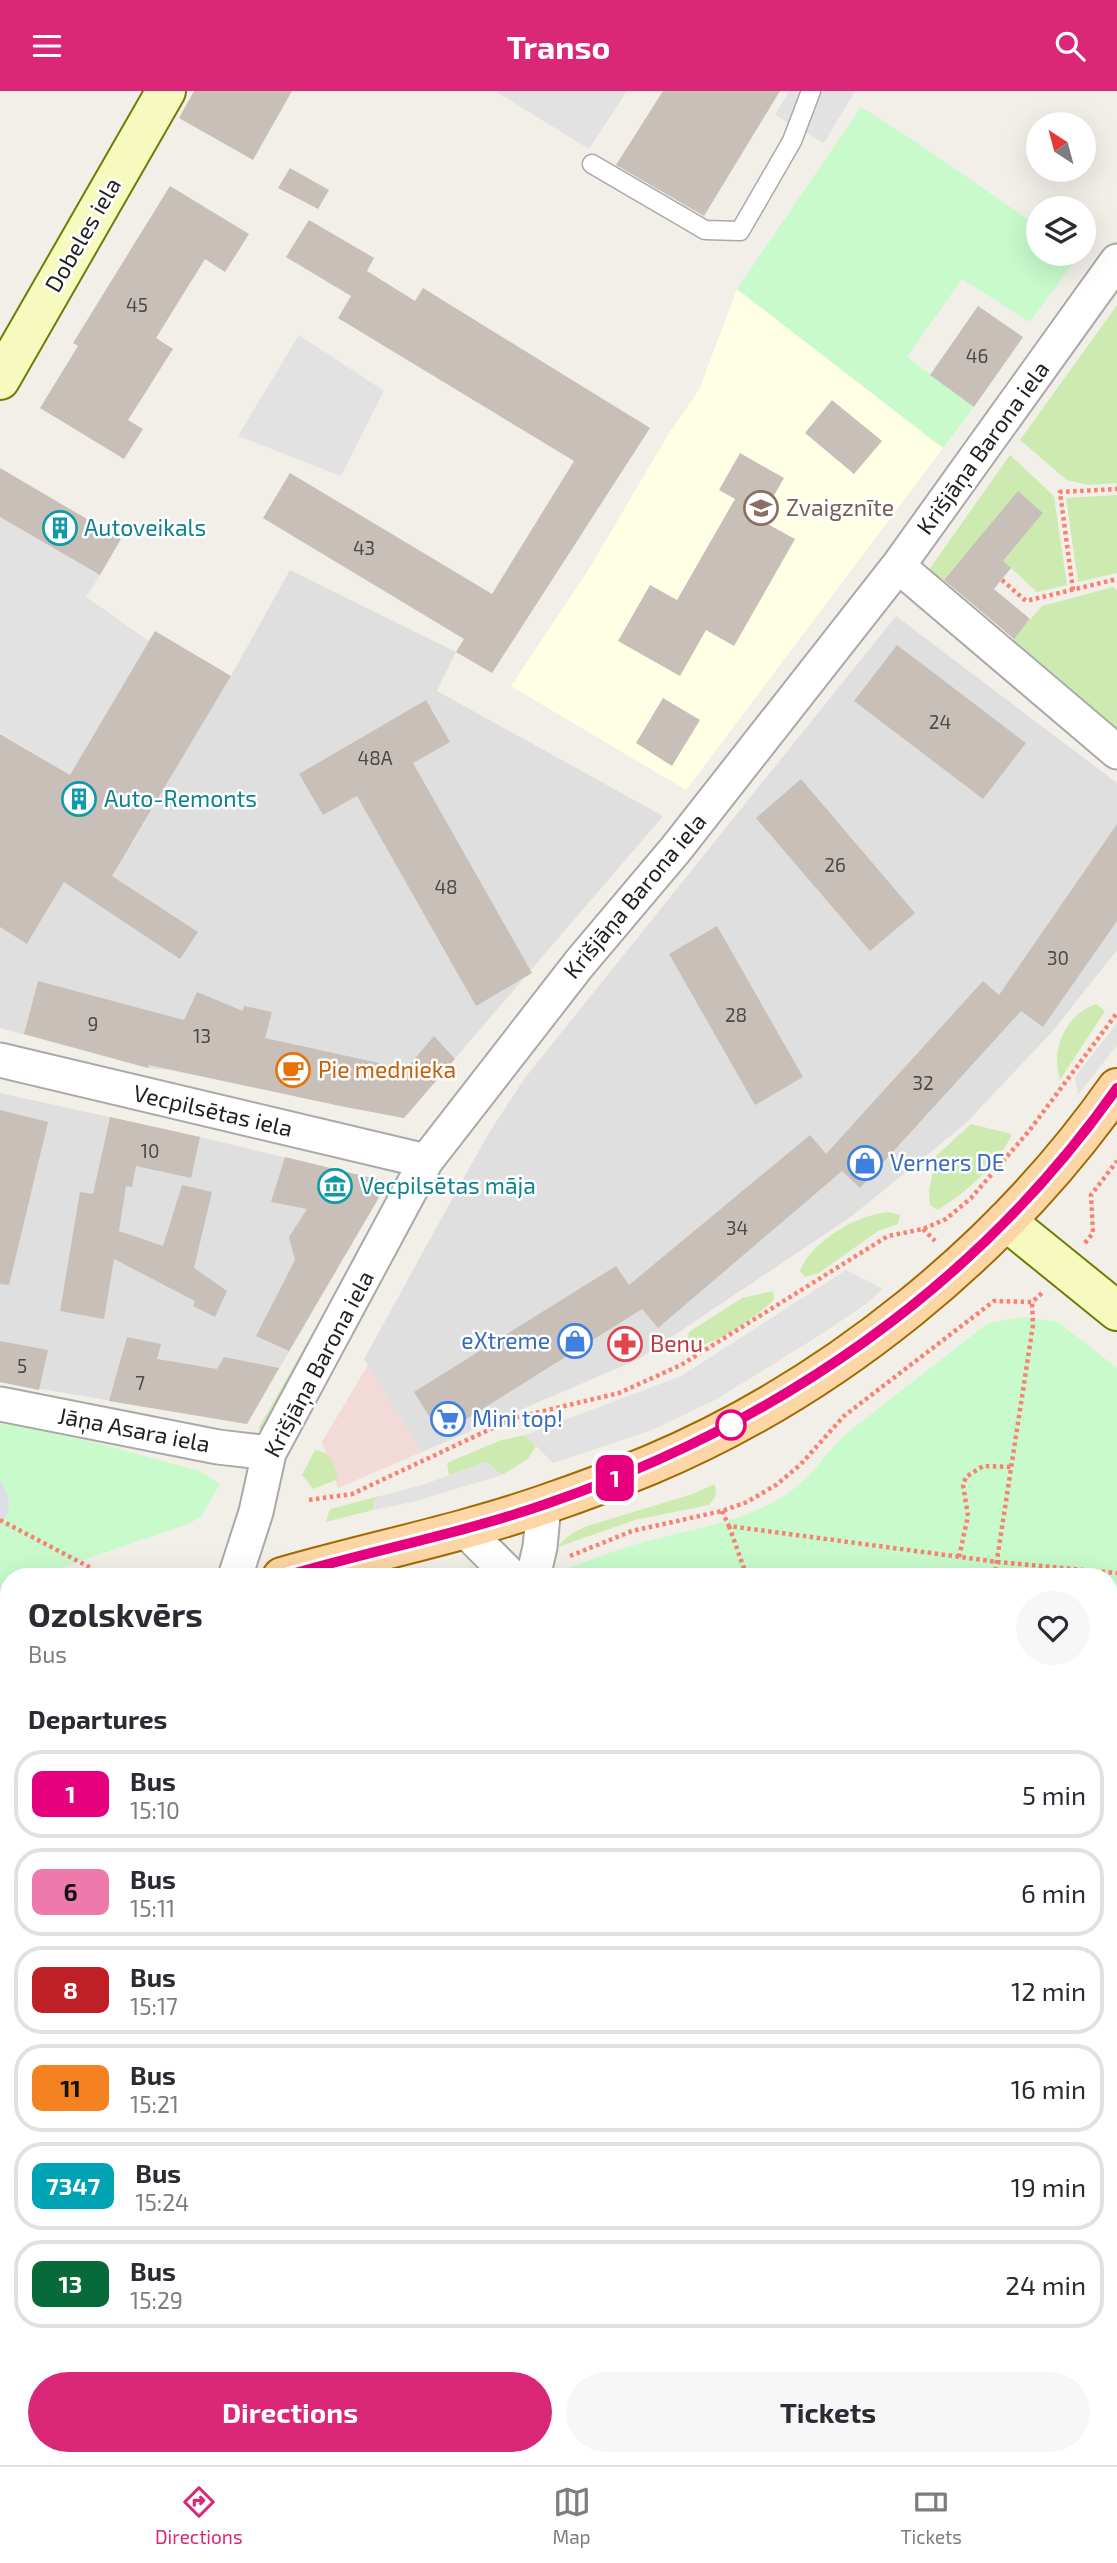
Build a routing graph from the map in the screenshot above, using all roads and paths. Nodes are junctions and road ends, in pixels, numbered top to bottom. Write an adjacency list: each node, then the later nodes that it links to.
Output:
1 (166, 91): 5 (street, Dobeles iela)
2 (811, 91): 3 (lane)
3 (592, 165)
4 (1117, 261): 7 (street, Krišjāņa Barona iela)
5 (0, 380)
6 (1117, 489): 10 (path)
7 (898, 566): 11 (street); 15 (street, Krišjāņa Barona iela)
8 (1002, 580): 10 (path)
9 (1116, 581): 10 (path)
10 (1073, 590)
11 (1117, 752)
12 (1117, 1013): 23 (path)
13 (0, 1060): 15 (street, Vecpilsētas iela)
14 (1117, 1088): 17 (main road)
15 (426, 1161): 21 (street, Krišjāņa Barona iela)
16 (1117, 1161): 18 (path)
17 (1006, 1221): 19 (street); 24 (main road)
18 (1093, 1234)
19 (1117, 1311)
20 (0, 1404): 21 (street, Jāņa Asara iela)
21 (269, 1453): 33 (street, Krišjāņa Barona iela)
22 (1012, 1467): 25 (path); 29 (path); 31 (path)
23 (309, 1500)
24 (544, 1505): 28 (main road); 36 (street)
25 (722, 1511): 27 (path); 30 (path)
26 (0, 1520): 32 (path)
27 (729, 1526): 29 (path); 37 (path)
28 (463, 1528): 34 (main road); 35 (street)
29 (959, 1557): 31 (path)
30 (563, 1558)
31 (998, 1562): 38 (path); 39 (path)
32 (91, 1568)
33 (238, 1568)
34 (315, 1568)
35 (503, 1568)
36 (535, 1568)
37 (744, 1568)
38 (996, 1568)
39 (1059, 1568)

